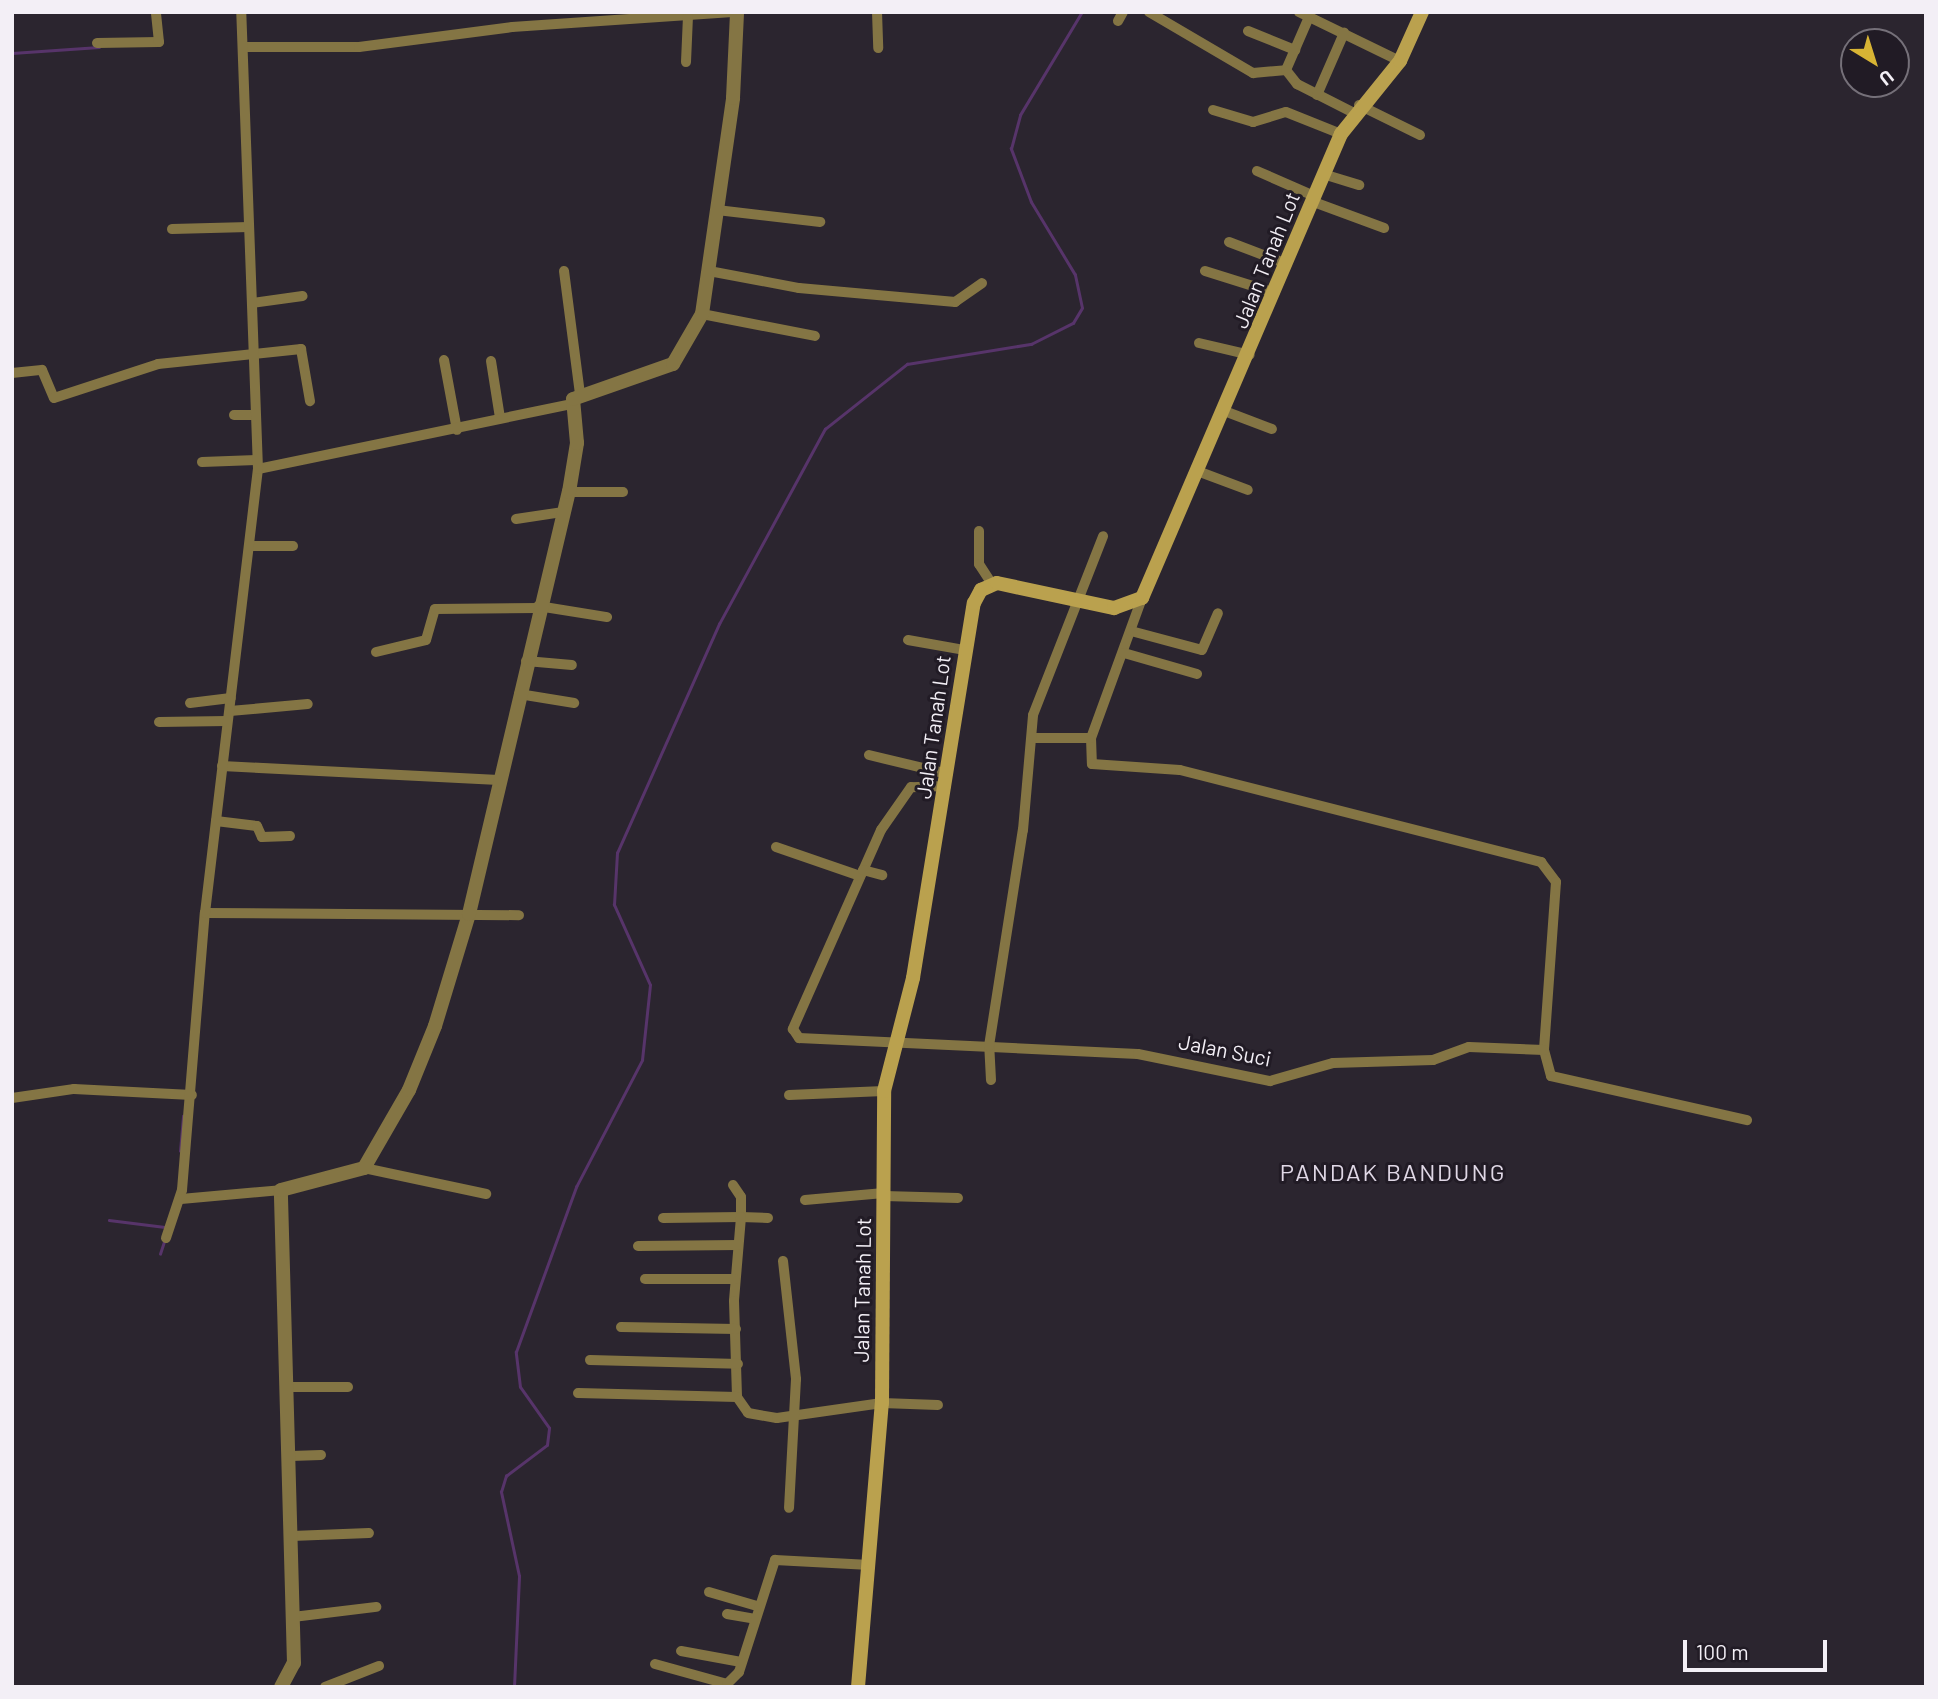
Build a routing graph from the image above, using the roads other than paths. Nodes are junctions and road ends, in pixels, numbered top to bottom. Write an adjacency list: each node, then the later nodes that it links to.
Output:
1 (156, 12): 11 (street)
2 (242, 12): 12 (street)
3 (734, 12): 8 (street); 27 (street)
4 (877, 12): 13 (street)
5 (1149, 12): 17 (street)
6 (1422, 12): 15 (main road, Jalan Tanah Lot)
7 (1304, 15): 10 (street); 14 (street)
8 (688, 16): 12 (street); 16 (street)
9 (1248, 31): 14 (street)
10 (1344, 33): 15 (street); 18 (street)
11 (97, 43)
12 (246, 47): 29 (street)
13 (878, 48)
14 (1295, 50): 17 (street)
15 (1400, 61): 19 (main road, Jalan Tanah Lot)
16 (686, 62)
17 (1286, 70): 18 (street)
18 (1317, 94): 19 (street)
19 (1357, 109): 21 (main road, Jalan Tanah Lot); 22 (street)
20 (1213, 110): 21 (street)
21 (1341, 134): 24 (main road, Jalan Tanah Lot)
22 (1420, 135)
23 (1257, 171): 26 (street)
24 (1323, 174): 25 (street); 26 (main road, Jalan Tanah Lot)
25 (1359, 185)
26 (1312, 199): 30 (street); 33 (main road, Jalan Tanah Lot)
27 (717, 210): 28 (street); 35 (street)
28 (820, 222)
29 (250, 227): 31 (street); 40 (street)
30 (1384, 228)
31 (172, 229)
32 (1229, 242): 33 (street)
33 (1287, 264): 38 (main road, Jalan Tanah Lot)
34 (564, 271): 49 (street)
35 (709, 271): 37 (street); 41 (street)
36 (1205, 271): 38 (street)
37 (982, 283)
38 (1275, 293): 44 (main road, Jalan Tanah Lot)
39 (303, 296): 40 (street)
40 (252, 303): 45 (street)
41 (702, 314): 42 (street); 49 (street)
42 (815, 336)
43 (1199, 343): 44 (street)
44 (1250, 355): 51 (main road, Jalan Tanah Lot)
45 (249, 358): 48 (street); 50 (street); 53 (street)
46 (444, 360): 55 (street)
47 (491, 361): 54 (street)
48 (12, 373)
49 (576, 399): 54 (street); 61 (street)
50 (310, 401)
51 (1227, 412): 56 (street); 59 (main road, Jalan Tanah Lot)
52 (234, 415): 53 (street)
53 (252, 415): 58 (street)
54 (500, 418): 55 (street)
55 (457, 429): 58 (street)
56 (1272, 429)
57 (202, 462): 58 (street)
58 (257, 465): 67 (street)
59 (1200, 472): 60 (street); 70 (main road, Jalan Tanah Lot)
60 (1248, 490)
61 (569, 492): 62 (street); 63 (street)
62 (623, 492)
63 (563, 512): 64 (street); 72 (street)
64 (516, 519)
65 (979, 531): 69 (street)
66 (1103, 536): 71 (street)
67 (251, 546): 68 (street); 84 (street)
68 (293, 546)
69 (992, 584): 71 (main road); 77 (main road, Jalan Tanah Lot)
70 (1142, 598): 71 (main road); 75 (street)
71 (1080, 601): 90 (street)
72 (538, 607): 74 (street); 78 (street); 80 (street)
73 (1218, 613): 75 (street)
74 (607, 617)
75 (1131, 631): 79 (street)
76 (908, 640): 77 (street)
77 (965, 650): 95 (main road, Jalan Tanah Lot)
78 (376, 652)
79 (1124, 653): 82 (street); 91 (street)
80 (526, 661): 81 (street); 83 (street)
81 (572, 665)
82 (1198, 674)
83 (519, 694): 86 (street); 94 (street)
84 (231, 698): 85 (street); 88 (street)
85 (190, 703)
86 (573, 703)
87 (308, 704): 88 (street)
88 (229, 716): 89 (street); 93 (street)
89 (159, 722)
90 (1032, 738): 91 (street); 105 (street)
91 (1091, 738): 106 (street)
92 (869, 755): 95 (street)
93 (222, 766): 94 (street); 96 (street)
94 (498, 780): 102 (street)
95 (947, 780): 99 (street); 104 (main road, Jalan Tanah Lot)
96 (216, 821): 97 (street); 101 (street)
97 (290, 836)
98 (776, 847): 99 (street)
99 (862, 873): 100 (street); 104 (street, Jalan Suci)
100 (882, 875)
101 (205, 913): 102 (street); 109 (street)
102 (464, 914): 103 (street); 113 (street)
103 (519, 915)
104 (894, 1044): 105 (street, Jalan Suci); 108 (main road, Jalan Tanah Lot)
105 (989, 1046): 106 (street, Jalan Suci); 107 (street)
106 (1544, 1050): 112 (street)
107 (991, 1080)
108 (884, 1091): 110 (street); 117 (main road, Jalan Tanah Lot)
109 (192, 1095): 111 (street); 118 (street)
110 (789, 1095)
111 (12, 1098)
112 (1747, 1120)
113 (364, 1168): 115 (street); 116 (street)
114 (733, 1185): 121 (street)
115 (286, 1189): 118 (street); 134 (street)
116 (486, 1194)
117 (884, 1194): 119 (street); 120 (street); 138 (main road, Jalan Tanah Lot)
118 (181, 1195): 124 (street)
119 (958, 1198)
120 (805, 1200)
121 (741, 1217): 122 (street); 123 (street); 125 (street)
122 (663, 1218)
123 (768, 1218)
124 (166, 1238)
125 (738, 1245): 126 (street); 129 (street)
126 (638, 1246)
127 (783, 1261): 140 (street)
128 (645, 1279): 129 (street)
129 (735, 1279): 131 (street)
130 (621, 1327): 131 (street)
131 (736, 1329): 133 (street)
132 (590, 1360): 133 (street)
133 (737, 1364): 137 (street)
134 (288, 1387): 135 (street); 142 (street)
135 (348, 1387)
136 (578, 1393): 137 (street)
137 (737, 1397): 140 (street)
138 (882, 1403): 139 (street); 140 (street); 146 (main road, Jalan Tanah Lot)
139 (938, 1405)
140 (795, 1412): 143 (street)
141 (321, 1455): 142 (street)
142 (291, 1456): 145 (street)
143 (789, 1508)
144 (369, 1533): 145 (street)
145 (292, 1536): 151 (street)
146 (870, 1565): 148 (street); 159 (main road, Jalan Tanah Lot)
147 (709, 1592): 148 (street)
148 (757, 1606): 152 (street)
149 (376, 1607): 151 (street)
150 (727, 1614): 152 (street)
151 (293, 1617): 157 (street)
152 (754, 1619): 154 (street)
153 (681, 1651): 154 (street)
154 (741, 1662): 155 (street)
155 (655, 1664)
156 (379, 1666): 158 (street)
157 (287, 1686)
158 (325, 1687)
159 (858, 1687)

